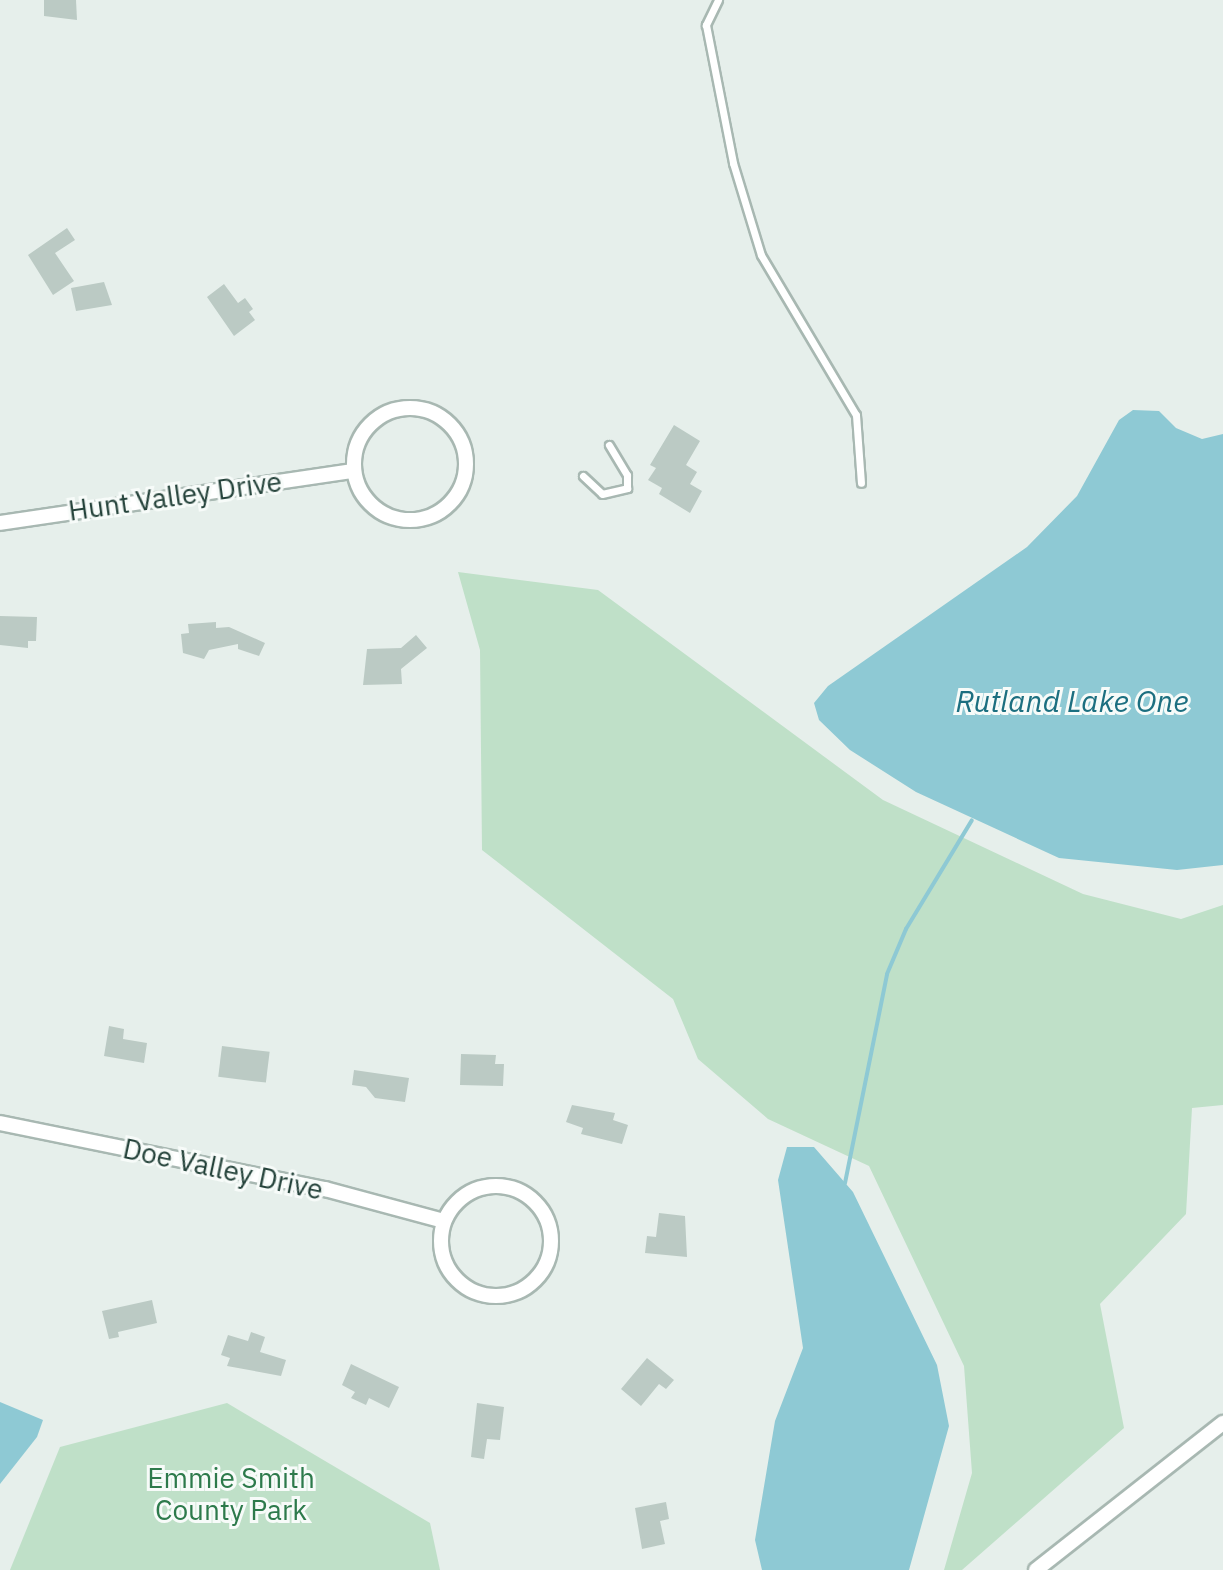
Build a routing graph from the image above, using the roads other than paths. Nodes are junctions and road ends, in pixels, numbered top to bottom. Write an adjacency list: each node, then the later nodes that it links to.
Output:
1 (718, 0): 5 (lane)
2 (609, 445): 4 (lane)
3 (351, 471): 3 (street); 6 (street, Hunt Valley Drive)
4 (583, 476)
5 (861, 483)
6 (0, 523)
7 (0, 1123): 8 (street, Doe Valley Drive)
8 (444, 1221): 8 (street)
9 (1223, 1423): 10 (street)
10 (1036, 1570)

